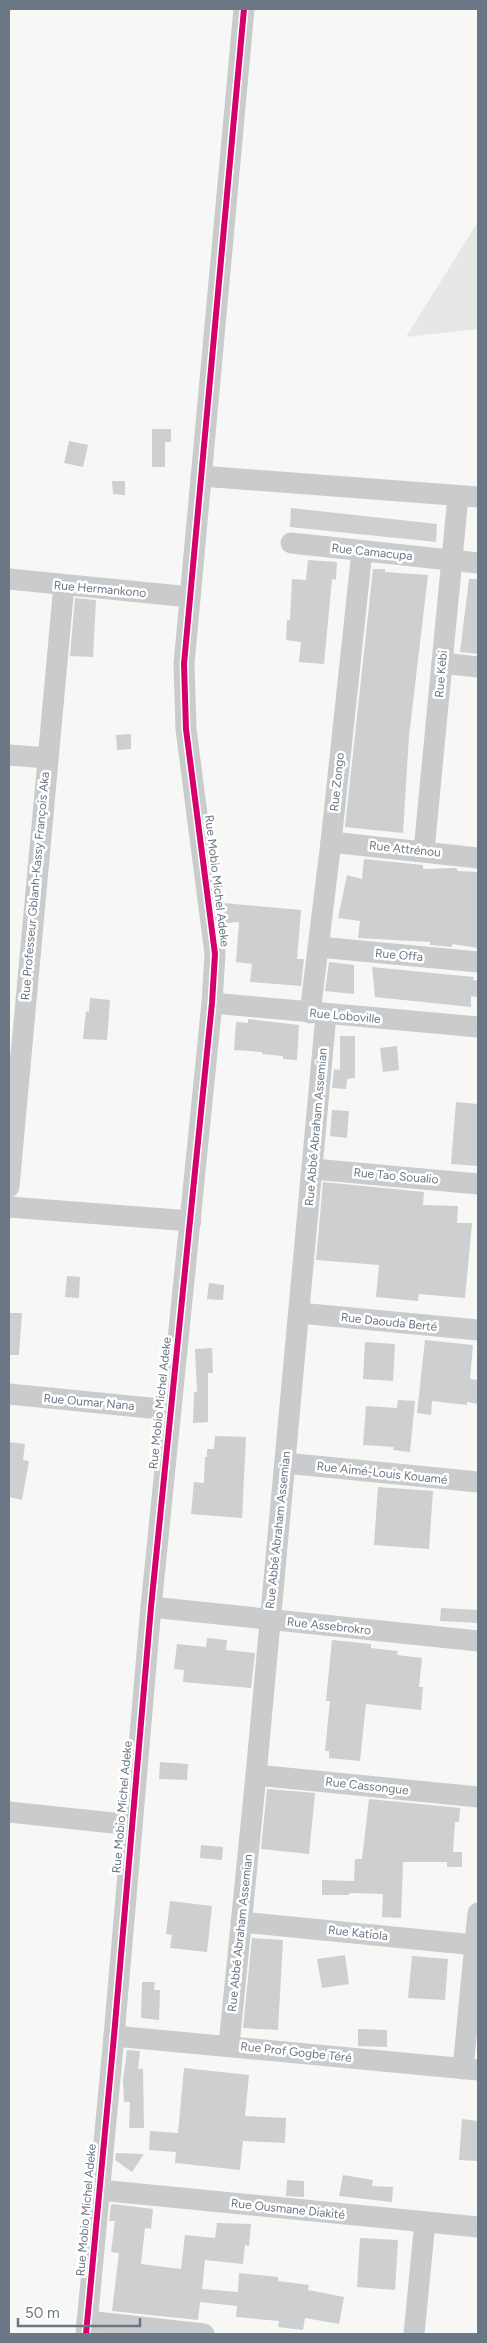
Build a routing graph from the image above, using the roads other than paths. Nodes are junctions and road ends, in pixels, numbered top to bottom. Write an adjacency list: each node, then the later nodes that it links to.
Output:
1 (244, 9): 2 (street, Rue Mobio Michel Adeke)
2 (202, 476): 3 (street); 10 (street, Rue Mobio Michel Adeke)
3 (468, 497): 6 (street, Rue Kébi)
4 (292, 544): 5 (street, Rue Camacupa)
5 (362, 551): 6 (street, Rue Camacupa); 15 (street, Rue Zongo)
6 (452, 561): 7 (street, Rue Camacupa); 11 (street, Rue Kébi)
7 (478, 563)
8 (9, 580): 9 (street, Rue Hermankono)
9 (64, 585): 10 (street, Rue Hermankono); 14 (street, Rue Professeur Gblanh-Kassy François Aka)
10 (190, 597): 20 (street, Rue Mobio Michel Adeke)
11 (442, 664): 12 (street); 16 (street, Rue Kébi)
12 (478, 667)
13 (9, 755): 14 (street)
14 (47, 758): 25 (street, Rue Professeur Gblanh-Kassy François Aka)
15 (331, 842): 16 (street, Rue Attrénou); 18 (street, Rue Zongo)
16 (424, 851): 17 (street, Rue Attrénou)
17 (478, 858)
18 (319, 947): 19 (street, Rue Offa); 21 (street, Rue Zongo)
19 (478, 962)
20 (212, 1003): 21 (street, Rue Loboville); 27 (street, Rue Mobio Michel Adeke)
21 (318, 1014): 22 (street, Rue Loboville); 23 (street, Rue Abbé Abraham Assemian)
22 (478, 1028)
23 (313, 1169): 24 (street, Rue Tao Soualio); 28 (street, Rue Abbé Abraham Assemian)
24 (478, 1184)
25 (9, 1187)
26 (9, 1207): 27 (street)
27 (191, 1221): 31 (street, Rue Mobio Michel Adeke)
28 (299, 1313): 29 (street, Rue Daouda Berté); 32 (street, Rue Abbé Abraham Assemian)
29 (478, 1330)
30 (9, 1394): 31 (street, Rue Oumar Nana)
31 (170, 1410): 34 (street, Rue Mobio Michel Adeke)
32 (285, 1463): 33 (street, Rue Aimé-Louis Kouamé); 35 (street, Rue Abbé Abraham Assemian)
33 (478, 1482)
34 (151, 1607): 35 (street, Rue Assebrokro); 40 (street, Rue Mobio Michel Adeke)
35 (270, 1620): 36 (street, Rue Assebrokro); 37 (street, Rue Abbé Abraham Assemian)
36 (478, 1641)
37 (256, 1775): 38 (street, Rue Cassongue); 42 (street, Rue Abbé Abraham Assemian)
38 (478, 1797)
39 (9, 1812): 40 (street)
40 (132, 1825): 44 (street, Rue Mobio Michel Adeke)
41 (478, 1913): 43 (street)
42 (241, 1922): 43 (street, Rue Katiola); 45 (street, Rue Abbé Abraham Assemian)
43 (475, 1945): 46 (street)
44 (114, 2036): 45 (street, Rue Prof Gogbe Téré); 47 (street, Rue Mobio Michel Adeke)
45 (229, 2045): 46 (street, Rue Prof Gogbe Téré)
46 (471, 2070)
47 (98, 2190): 48 (street, Rue Ousmane Diakité); 50 (street, Rue Mobio Michel Adeke)
48 (425, 2222): 49 (street, Rue Ousmane Diakité); 53 (street)
49 (478, 2227)
50 (86, 2328): 51 (street)
51 (199, 2334): 52 (street)
52 (204, 2334)
53 (414, 2334)

